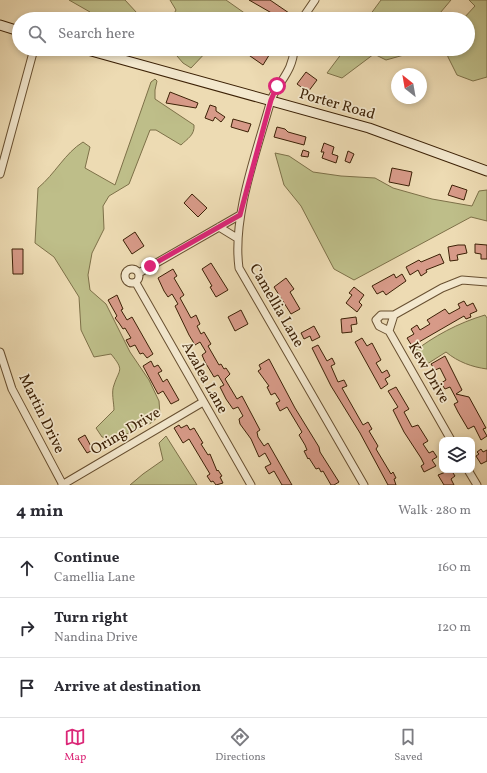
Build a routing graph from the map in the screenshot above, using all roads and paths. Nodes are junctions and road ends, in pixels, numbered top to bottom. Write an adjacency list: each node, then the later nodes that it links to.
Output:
1 (312, 1): 2 (street)
2 (306, 12)
3 (0, 25): 4 (main road)
4 (12, 29)
5 (32, 56): 10 (street)
6 (110, 56): 8 (main road, Porter Road)
7 (293, 56): 8 (street, Camellia Lane)
8 (271, 100): 9 (main road, Porter Road); 11 (street, Camellia Lane)
9 (487, 171)
10 (0, 174)
11 (240, 215): 12 (street); 13 (street, Camellia Lane)
12 (219, 227): 13 (street); 14 (street)
13 (237, 238): 25 (street, Camellia Lane)
14 (139, 273): 16 (street); 16 (street)
15 (487, 282): 17 (street)
16 (136, 283): 20 (street, Azalea Lane)
17 (394, 315): 18 (street); 18 (street)
18 (389, 331): 21 (street, Kew Drive)
19 (0, 352): 23 (street, Martin Drive)
20 (202, 402): 23 (street, Oring Drive); 24 (street, Azalea Lane)
21 (449, 437)
22 (470, 473): 26 (street)
23 (63, 485)
24 (250, 485)
25 (364, 485)
26 (476, 485)

